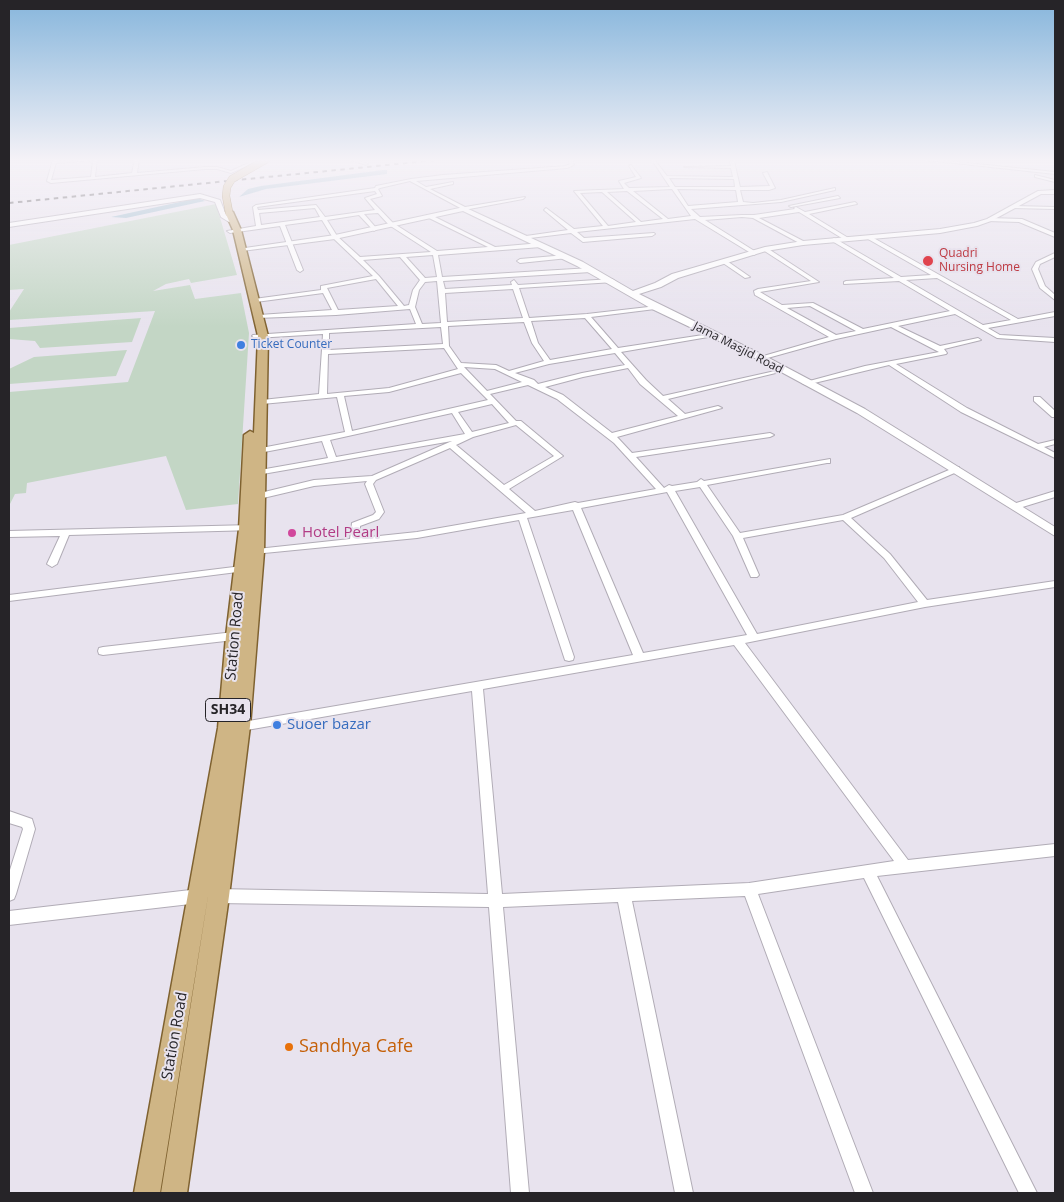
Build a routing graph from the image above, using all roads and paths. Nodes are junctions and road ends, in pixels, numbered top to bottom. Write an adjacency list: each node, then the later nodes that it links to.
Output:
1 (65, 215): 25 (street)
2 (223, 215): 27 (street)
3 (230, 215): 27 (main road, Station Road / SH34, bridge)
4 (257, 215): 30 (street)
5 (321, 215): 22 (street)
6 (353, 215): 22 (street)
7 (362, 215): 32 (street)
8 (383, 215): 28 (street)
9 (433, 215): 19 (street)
10 (478, 215): 36 (street, Jama Masjid Road)
11 (553, 215): 33 (street)
12 (595, 215): 31 (street)
13 (631, 215): 26 (street)
14 (661, 215): 23 (street)
15 (694, 215): 21 (street)
16 (773, 215): 20 (street)
17 (808, 215): 39 (street)
18 (998, 215): 24 (street)
19 (429, 216): 28 (street); 46 (street)
20 (754, 217): 21 (street); 41 (street)
21 (697, 218): 23 (street); 49 (street)
22 (324, 219): 29 (street); 37 (street)
23 (667, 220): 26 (street)
24 (989, 220): 35 (street); 38 (street)
25 (9, 223)
26 (640, 223): 31 (street)
27 (232, 224): 30 (street); 45 (main road, Station Road / SH34); 91 (main road, Station Road / SH34)
28 (391, 224): 32 (street); 48 (street)
29 (282, 225): 30 (street); 42 (street)
30 (259, 227)
31 (606, 227): 33 (street)
32 (374, 228): 37 (street)
33 (572, 231): 34 (street); 36 (street)
34 (652, 234)
35 (1055, 235)
36 (522, 237): 43 (street, Jama Masjid Road)
37 (335, 238): 42 (street); 53 (street)
38 (870, 238): 39 (street); 60 (street)
39 (847, 239): 40 (street)
40 (834, 240): 41 (street); 64 (street)
41 (803, 243): 47 (street)
42 (290, 244): 45 (street); 56 (street)
43 (541, 245): 44 (street); 52 (street, Jama Masjid Road)
44 (514, 248): 46 (street); 54 (street)
45 (242, 249): 76 (main road, Station Road / SH34)
46 (494, 249): 48 (street)
47 (765, 249): 49 (street); 75 (street)
48 (435, 252): 51 (street); 63 (street)
49 (754, 253): 55 (street)
50 (1055, 255): 72 (street)
51 (404, 256): 53 (street); 65 (street)
52 (566, 258): 54 (street); 57 (street, Jama Masjid Road)
53 (359, 259): 61 (street)
54 (520, 261): 59 (street)
55 (725, 262): 62 (street); 71 (street)
56 (300, 270)
57 (591, 270): 59 (street); 66 (street, Jama Masjid Road)
58 (510, 272): 59 (street); 63 (street); 68 (street)
59 (526, 274)
60 (939, 276): 64 (street); 83 (street)
61 (377, 277): 69 (street); 77 (street)
62 (747, 277)
63 (440, 279): 65 (street); 70 (street)
64 (900, 279): 67 (street); 78 (street)
65 (423, 280): 74 (street)
66 (612, 281): 68 (street); 71 (street, Jama Masjid Road)
67 (846, 283)
68 (516, 288): 70 (street); 82 (street)
69 (325, 291): 76 (street); 79 (street)
70 (442, 291): 84 (street)
71 (634, 293): 73 (street, Jama Masjid Road)
72 (1055, 298)
73 (656, 306): 81 (street); 90 (street, Jama Masjid Road)
74 (412, 307): 77 (street); 86 (street)
75 (781, 307): 88 (street); 92 (street)
76 (258, 308): 79 (street); 91 (main road, Station Road / SH34)
77 (403, 308): 79 (street)
78 (954, 312): 85 (street); 87 (street)
79 (336, 313)
80 (1055, 314): 83 (street)
81 (586, 316): 82 (street); 97 (street)
82 (527, 321): 84 (street); 100 (street)
83 (1018, 321): 87 (street)
84 (446, 325): 86 (street); 95 (street)
85 (891, 325): 88 (street); 96 (street)
86 (420, 327): 89 (street)
87 (981, 327): 94 (street)
88 (862, 331): 92 (street)
89 (326, 332): 91 (street); 98 (street)
90 (714, 334): 97 (street); 99 (street, Jama Masjid Road)
91 (259, 336): 115 (main road, Station Road / SH34); 147 (main road, Station Road / SH34)
92 (835, 337): 99 (street)
93 (978, 340): 96 (street)
94 (1055, 340)
95 (446, 346): 98 (street); 103 (street)
96 (939, 348): 101 (street)
97 (615, 350): 100 (street); 102 (street)
98 (325, 352): 111 (street)
99 (762, 358): 104 (street, Jama Masjid Road)
100 (548, 362): 105 (street)
101 (890, 363): 107 (street); 128 (street)
102 (628, 366): 108 (street); 112 (street)
103 (460, 367): 105 (street); 109 (street); 110 (street)
104 (782, 370): 107 (street, Jama Masjid Road); 112 (street)
105 (509, 373): 106 (street)
106 (531, 382): 108 (street); 109 (street)
107 (806, 384): 134 (street, Jama Masjid Road)
108 (540, 386): 124 (street)
109 (486, 393): 114 (street)
110 (340, 395): 111 (street); 121 (street)
111 (323, 396): 115 (street)
112 (663, 398): 119 (street)
113 (1037, 399): 118 (street)
114 (494, 401): 117 (street); 122 (street)
115 (262, 402): 129 (main road, Station Road / SH34)
116 (718, 408): 119 (street)
117 (454, 411): 121 (street); 122 (street)
118 (1055, 415)
119 (684, 417): 124 (street)
120 (518, 423): 138 (street)
121 (349, 434): 125 (street)
122 (470, 435): 127 (street); 132 (street)
123 (770, 435): 130 (street)
124 (611, 436): 130 (street)
125 (326, 438): 129 (street); 132 (street)
126 (1055, 442): 128 (street)
127 (450, 444): 136 (street); 138 (street)
128 (1037, 447): 131 (street)
129 (259, 451): 135 (main road, Station Road / SH34)
130 (632, 455): 139 (street)
131 (1055, 456)
132 (333, 460): 135 (street)
133 (827, 461): 137 (street)
134 (956, 469): 143 (street, Jama Masjid Road); 146 (street)
135 (260, 473): 141 (main road, Station Road / SH34)
136 (372, 478): 141 (street); 152 (street)
137 (701, 482): 139 (street); 151 (street)
138 (503, 489): 144 (street)
139 (665, 489): 142 (street); 161 (street)
140 (1055, 494): 143 (street)
141 (259, 496): 147 (main road, Station Road / SH34)
142 (575, 505): 144 (street); 164 (street)
143 (1016, 506): 149 (street, Jama Masjid Road)
144 (533, 514): 145 (street)
145 (520, 517): 152 (street); 165 (street)
146 (845, 517): 151 (street); 159 (street)
147 (252, 528): 148 (street); 153 (main road, Station Road / SH34); 155 (main road, Station Road / SH34)
148 (66, 532): 150 (street); 154 (street)
149 (1055, 532)
150 (9, 534)
151 (738, 536): 156 (street)
152 (355, 542): 153 (street)
153 (257, 552): 167 (main road, Station Road / SH34)
154 (52, 564)
155 (242, 569): 158 (street); 160 (main road, Station Road / SH34)
156 (754, 574)
157 (1055, 584): 159 (street)
158 (9, 598)
159 (925, 604): 161 (street)
160 (234, 636): 163 (street); 175 (main road, Station Road / SH34)
161 (754, 638): 162 (street)
162 (737, 641): 164 (street); 170 (street)
163 (103, 651)
164 (638, 656): 166 (street)
165 (569, 657)
166 (477, 686): 167 (street); 177 (street)
167 (242, 726): 176 (main road, Station Road / SH34)
168 (9, 817): 173 (street)
169 (1055, 850): 170 (street)
170 (905, 866): 171 (street)
171 (868, 872): 172 (street); 184 (street)
172 (749, 889): 174 (street); 183 (street)
173 (9, 894)
174 (624, 895): 177 (street); 182 (street)
175 (200, 896): 176 (street); 178 (street); 179 (main road, Station Road / SH34)
176 (219, 896): 177 (street); 180 (main road, Station Road / SH34)
177 (496, 901): 181 (street)
178 (9, 918)
179 (147, 1193)
180 (174, 1193)
181 (520, 1193)
182 (684, 1193)
183 (864, 1193)
184 (1028, 1193)

